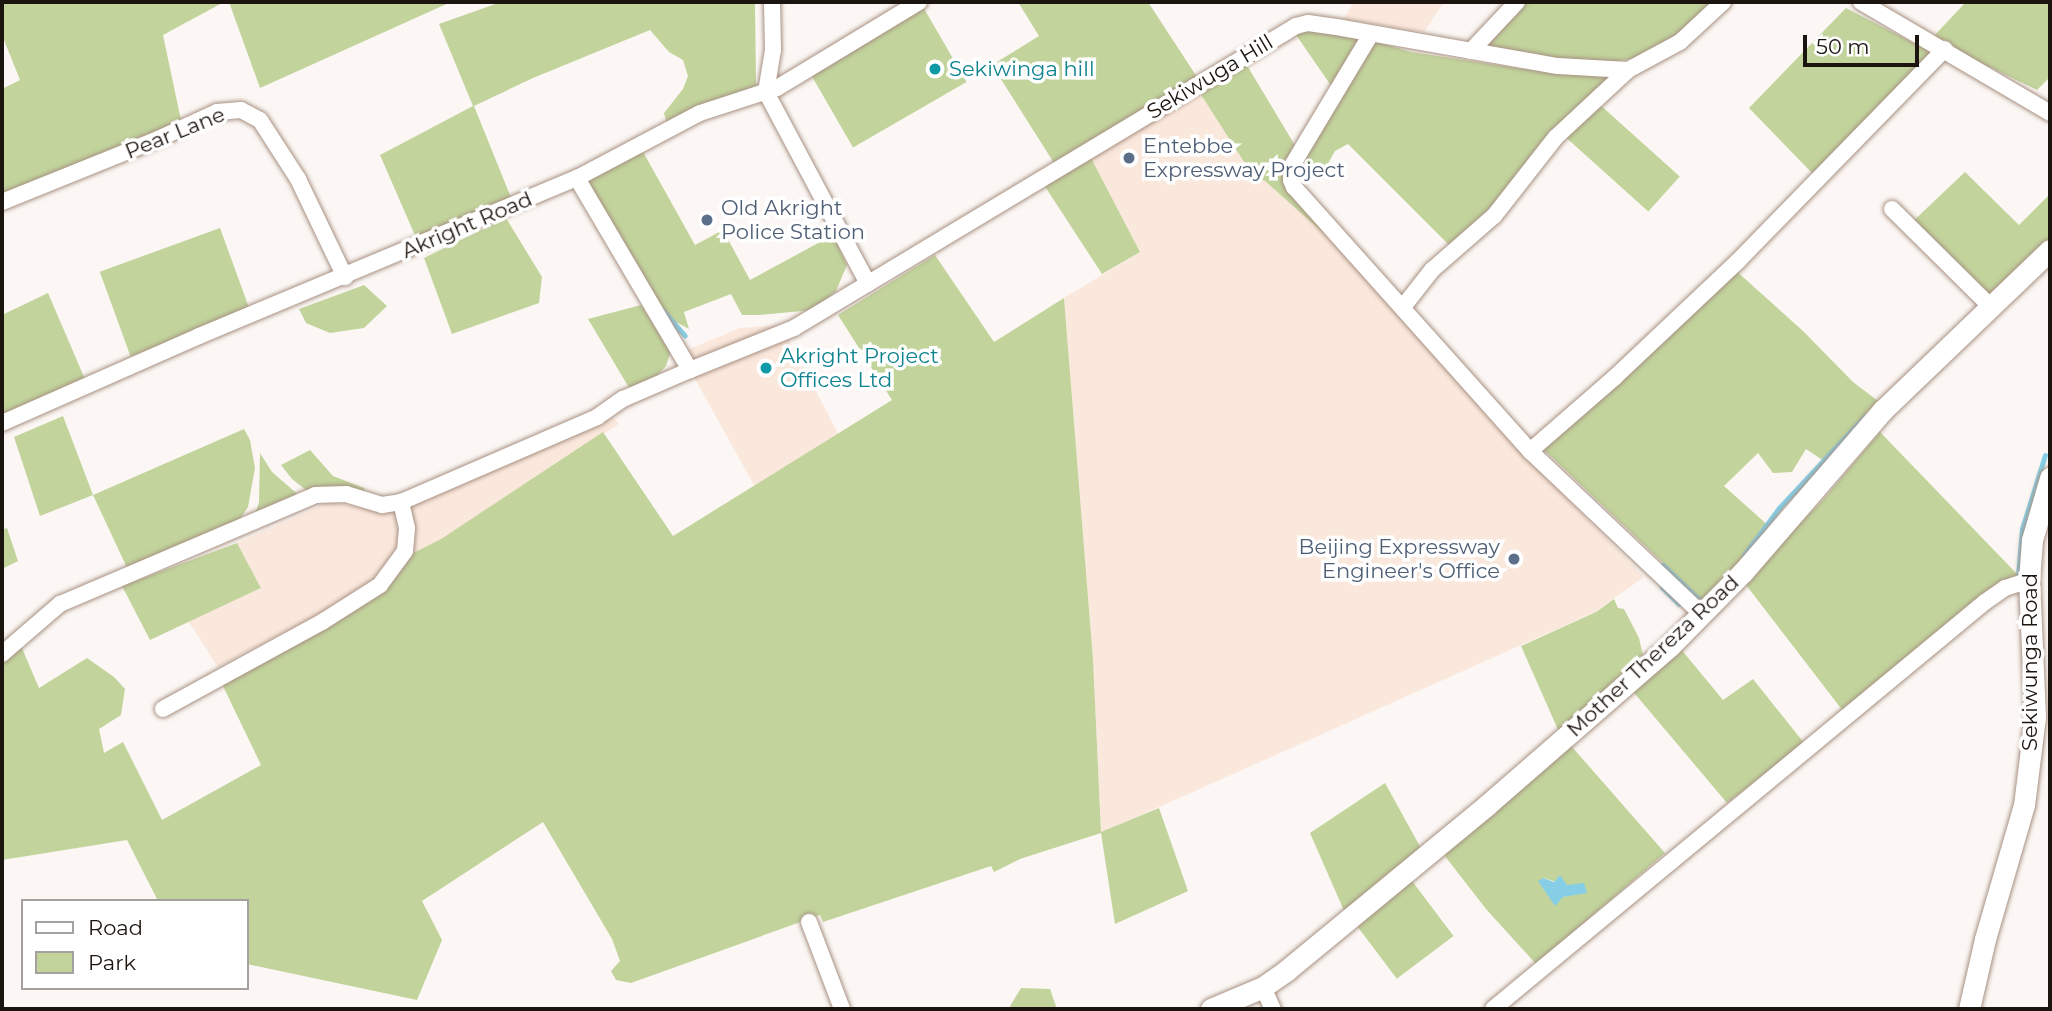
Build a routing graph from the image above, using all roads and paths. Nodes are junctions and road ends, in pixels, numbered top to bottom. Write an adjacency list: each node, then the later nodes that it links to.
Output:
1 (772, 2): 10 (street)
2 (919, 2): 10 (street, Akright Road)
3 (1517, 2): 8 (street)
4 (1723, 2): 9 (street)
5 (1861, 2): 7 (street)
6 (1371, 34): 8 (street, Sekiwuga Hill); 17 (street, Sekiwuga Hill); 18 (street)
7 (1945, 49): 11 (street); 22 (street)
8 (1471, 51): 9 (street, Sekiwuga Hill)
9 (1628, 70): 18 (street)
10 (766, 92): 12 (street, Akright Road); 17 (street)
11 (2050, 113)
12 (577, 178): 16 (street, Akright Road); 20 (street)
13 (2, 202): 16 (street, Pear Lane)
14 (1892, 209): 19 (street)
15 (2050, 250): 19 (street, Mother Thereza Road)
16 (345, 277): 21 (street, Akright Road)
17 (868, 284): 20 (street, Sekiwuga Hill)
18 (1403, 307): 22 (street)
19 (1991, 307): 26 (street, Mother Thereza Road)
20 (690, 370): 24 (street, Sekiwuga Hill)
21 (2, 423)
22 (1530, 450): 26 (street)
23 (2050, 478): 25 (street, Sekiwunga Road)
24 (401, 502): 27 (street); 28 (street)
25 (2029, 580): 34 (street); 35 (street, Sekiwunga Road)
26 (1702, 614): 30 (street, Mother Thereza Road)
27 (2, 653)
28 (163, 709)
29 (809, 922): 31 (street)
30 (1263, 987): 32 (street, Mother Thereza Road); 33 (street)
31 (842, 1009)
32 (1211, 1009)
33 (1273, 1009)
34 (1493, 1009)
35 (1969, 1009)

